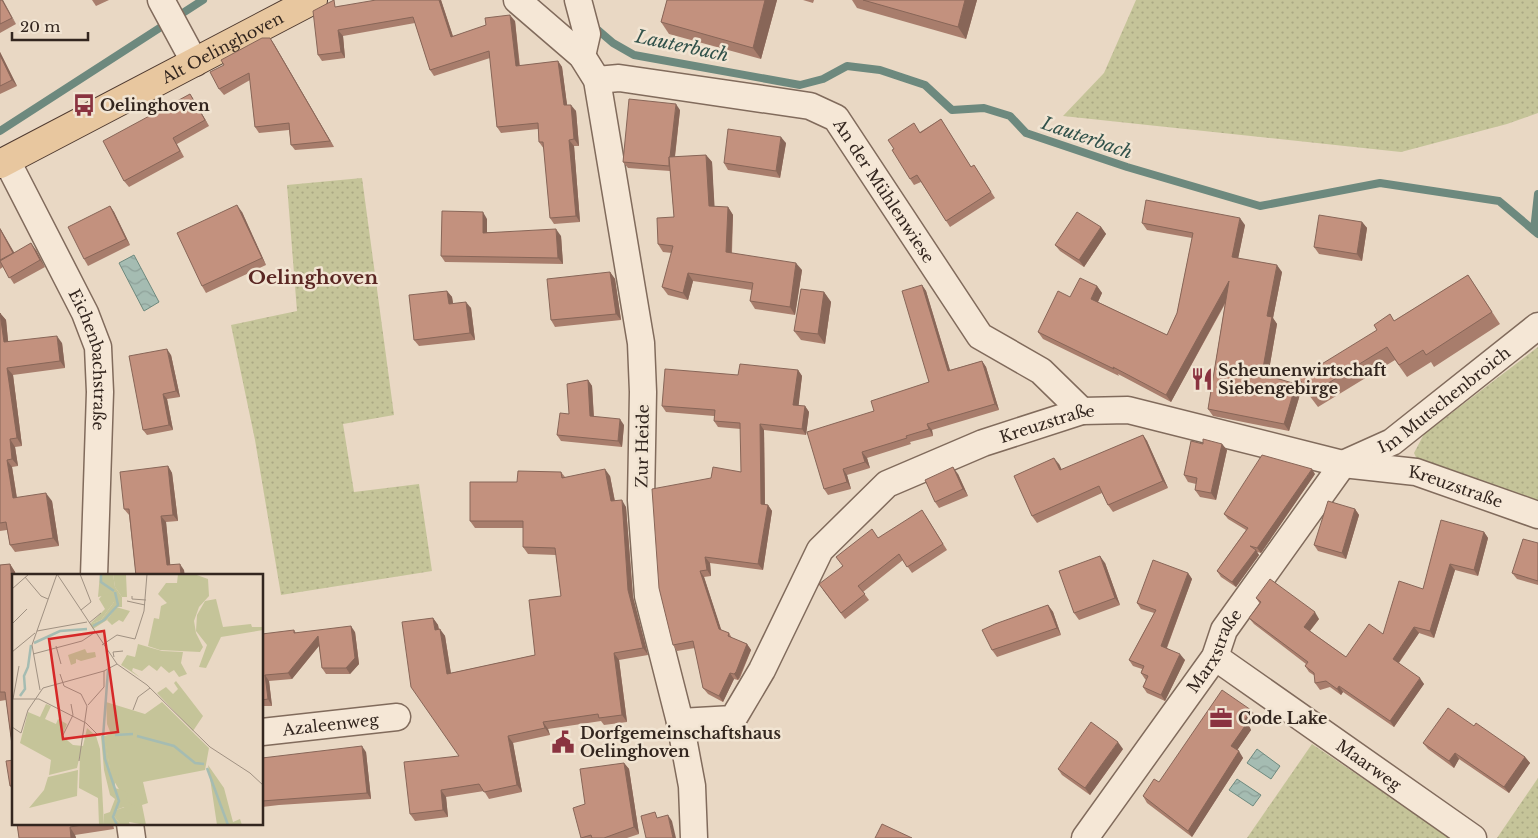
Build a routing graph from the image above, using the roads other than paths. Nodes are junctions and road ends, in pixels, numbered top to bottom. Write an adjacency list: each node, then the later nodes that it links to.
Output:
1 (313, 0): 6 (main road, Alt Oelinghoven)
2 (517, 0): 5 (street, Zur Heide)
3 (578, 0): 5 (street, Zur Heide)
4 (163, 5): 6 (street)
5 (584, 45): 7 (street, Zur Heide)
6 (195, 63): 8 (main road, Alt Oelinghoven)
7 (597, 80): 10 (street, An der Mühlenwiese); 16 (street, Zur Heide)
8 (3, 163): 13 (street, Eichenbachstraße)
9 (1538, 326): 11 (street, Im Mutschenbroich)
10 (1082, 411): 11 (street, Kreuzstraße); 16 (street, Kreuzstraße)
11 (1343, 464): 12 (street, Kreuzstraße); 14 (street, Marxstraße)
12 (1538, 515)
13 (94, 574)
14 (1215, 657): 19 (street, Marxstraße); 20 (street, Maarweg)
15 (397, 717): 17 (street, Azaleenweg)
16 (680, 722): 18 (street, Zur Heide)
17 (264, 732)
18 (694, 838)
19 (1085, 838)
20 (1473, 838)

